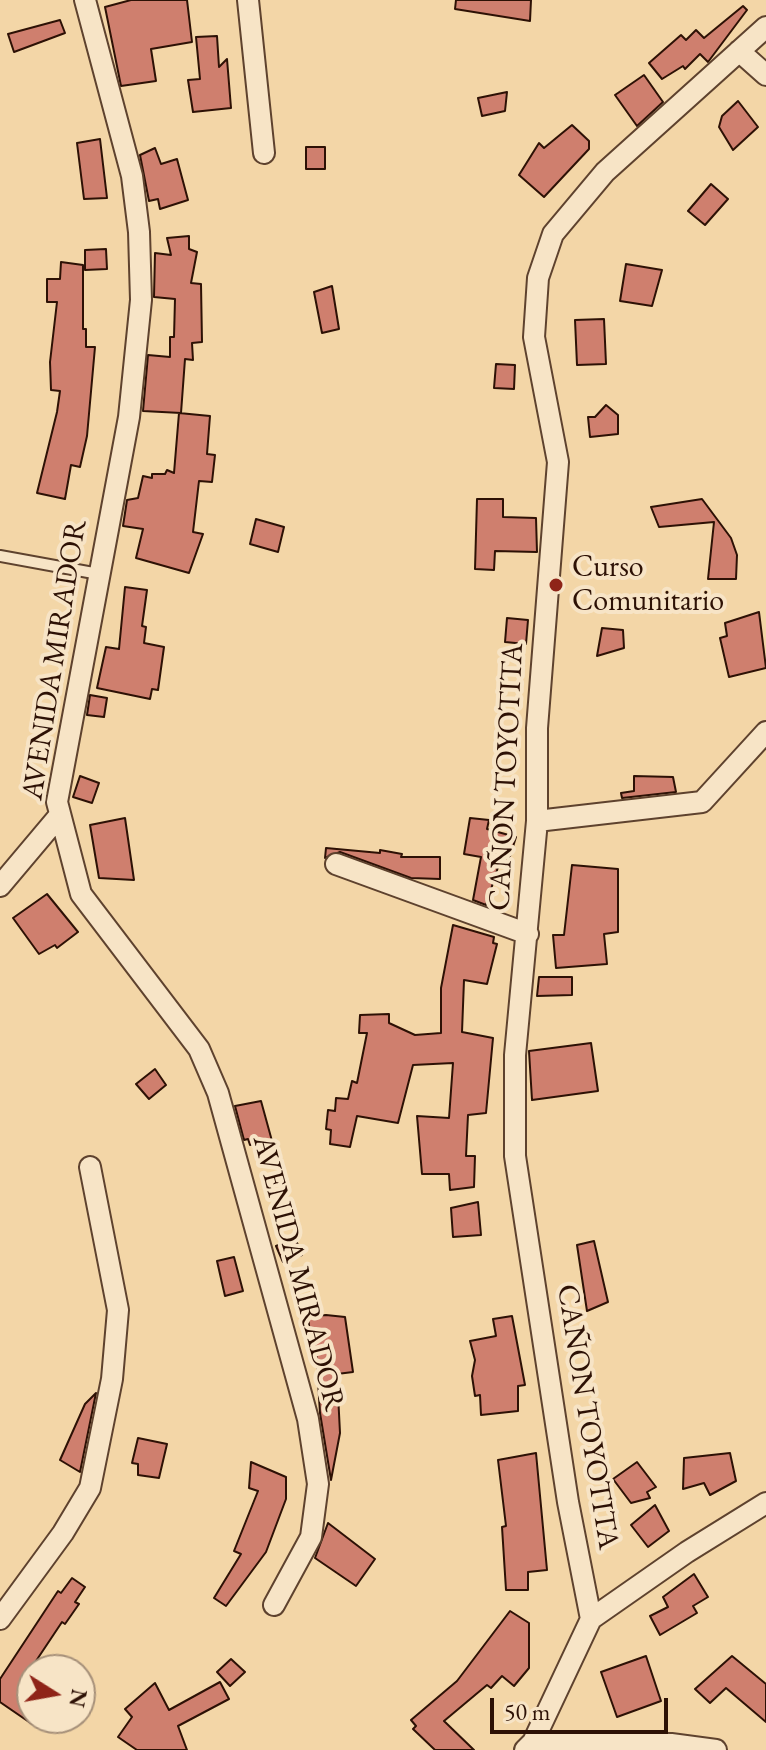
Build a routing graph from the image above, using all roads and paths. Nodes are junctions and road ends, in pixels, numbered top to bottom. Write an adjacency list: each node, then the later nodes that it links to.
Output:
1 (85, 0): 8 (street, AVENIDA MIRADOR)
2 (248, 0): 6 (street)
3 (766, 27): 4 (street, CAÑON TOYOTITA)
4 (739, 51): 5 (street); 11 (street, CAÑON TOYOTITA)
5 (766, 75)
6 (264, 153)
7 (0, 556): 8 (lane)
8 (99, 574): 10 (street, AVENIDA MIRADOR)
9 (766, 732): 11 (street)
10 (59, 816): 13 (street); 17 (street, AVENIDA MIRADOR)
11 (537, 821): 14 (street, CAÑON TOYOTITA)
12 (336, 864): 14 (street)
13 (0, 886)
14 (528, 934): 19 (street, CAÑON TOYOTITA)
15 (90, 1167): 18 (street)
16 (766, 1503): 19 (street)
17 (274, 1605)
18 (0, 1619)
19 (591, 1619): 20 (street)
20 (529, 1746): 21 (street)
21 (716, 1750)

